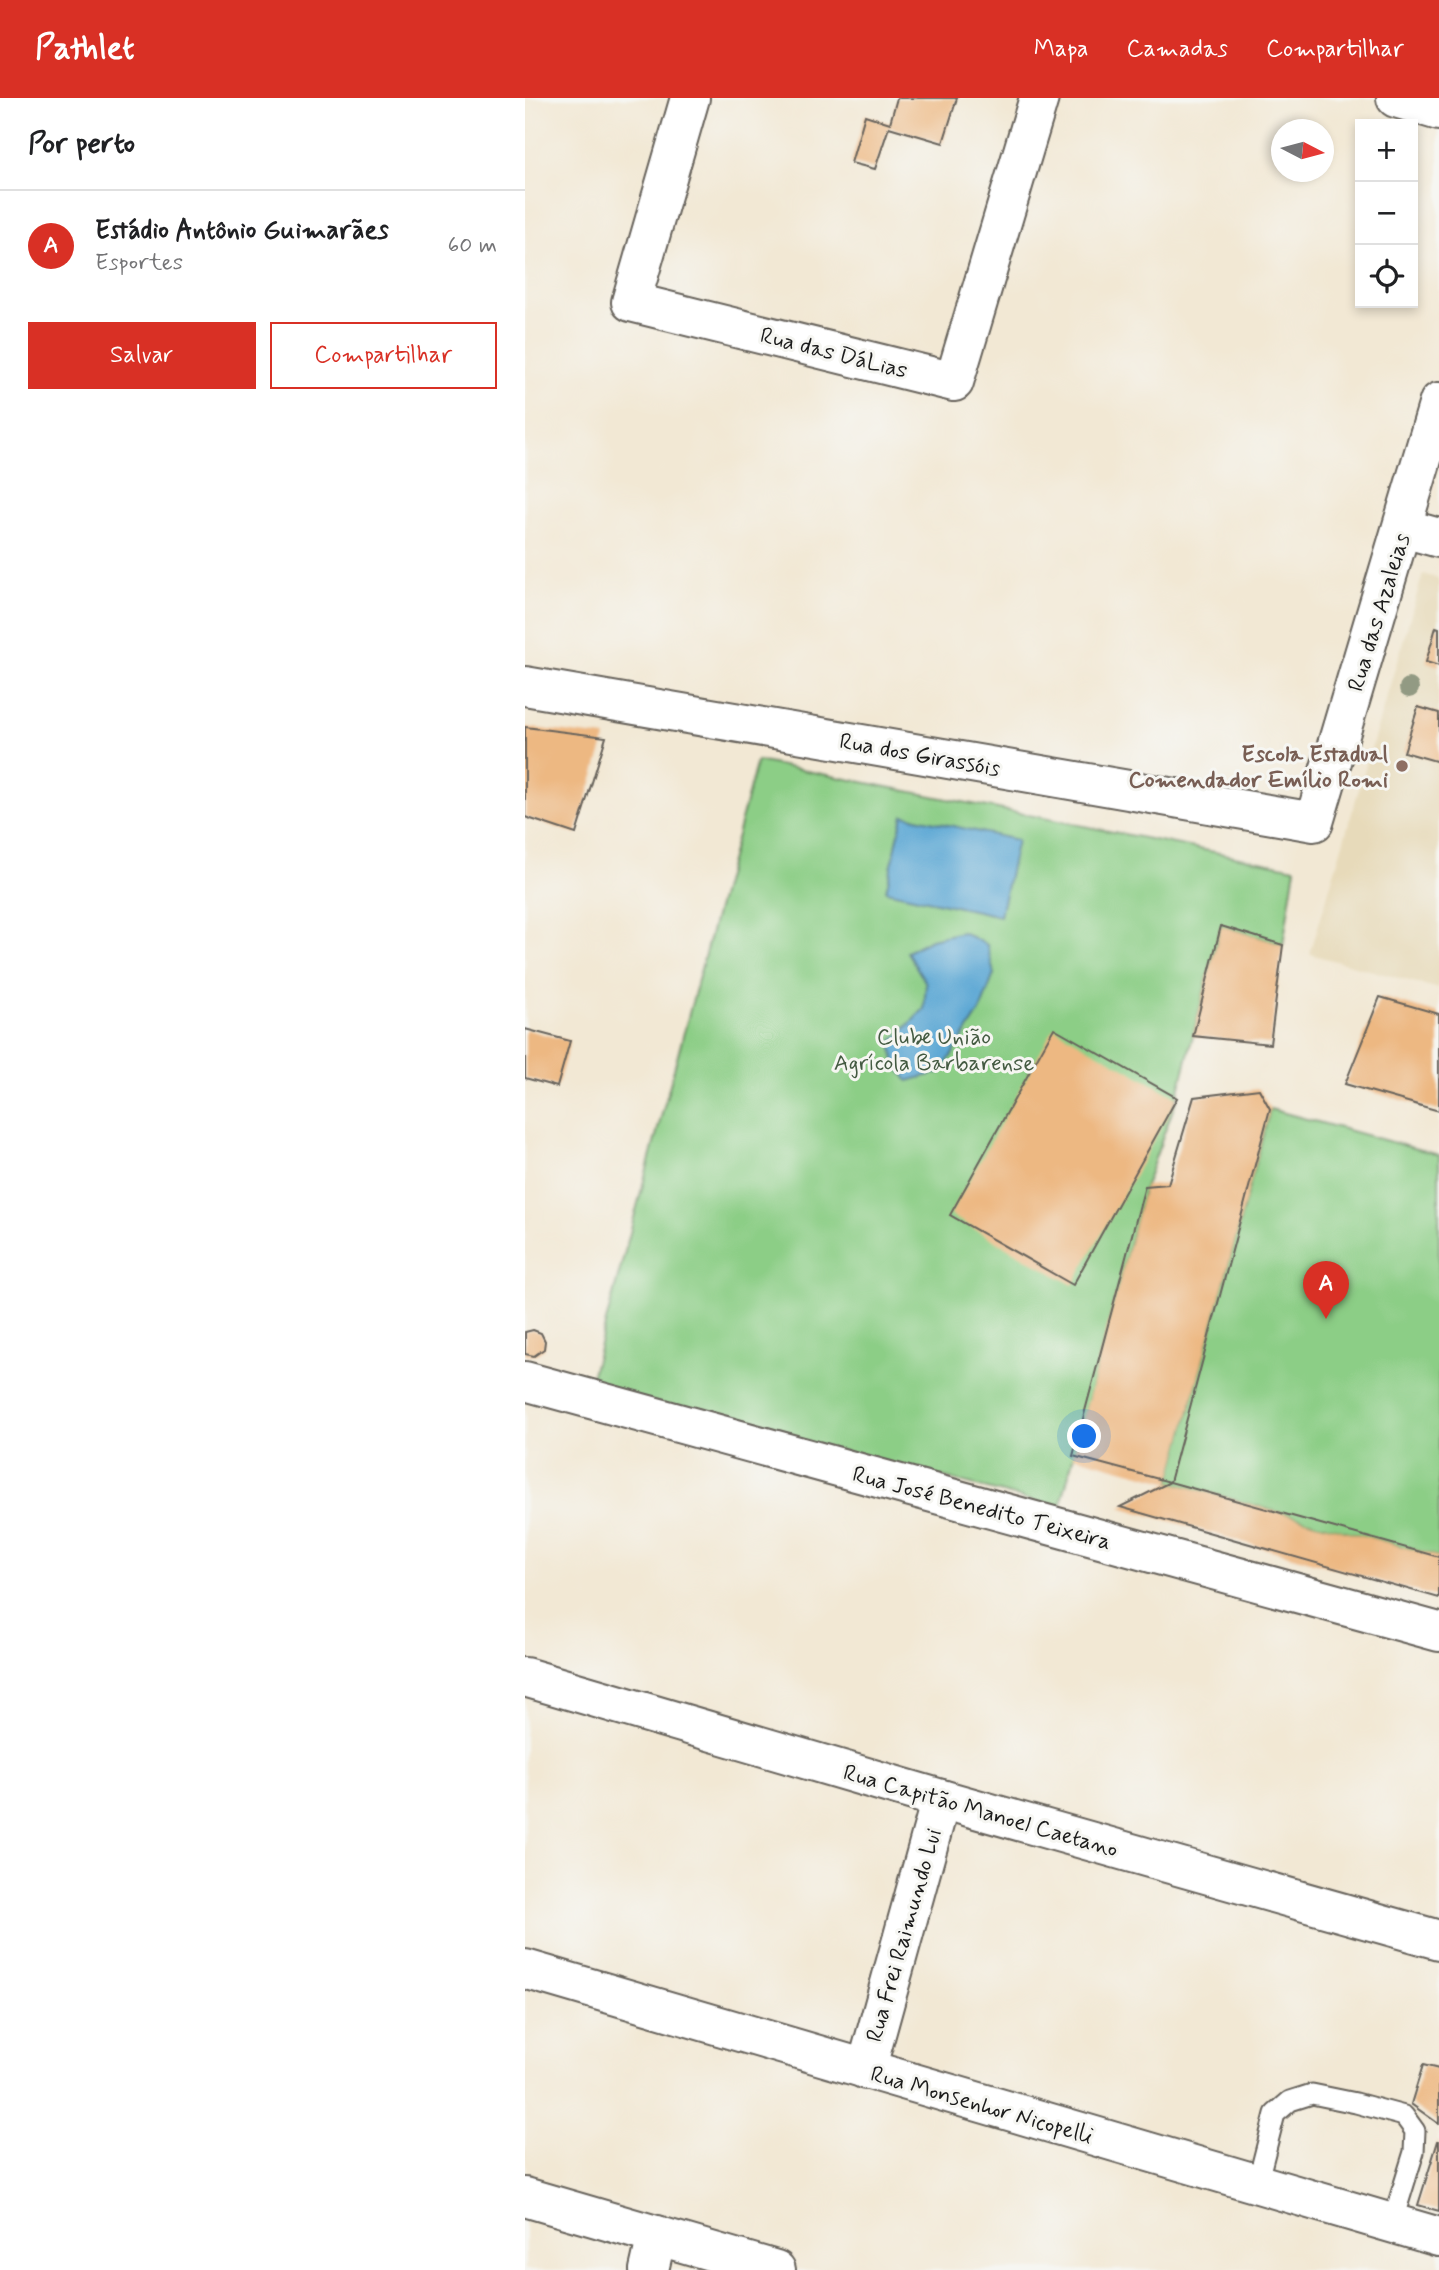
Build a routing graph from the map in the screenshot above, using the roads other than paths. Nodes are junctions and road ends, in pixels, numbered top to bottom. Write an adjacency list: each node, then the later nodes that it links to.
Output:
1 (689, 98): 2 (street, Rua das DáLias)
2 (1039, 98)
3 (1396, 98): 4 (street)
4 (1439, 111)
5 (1439, 402): 6 (street, Rua das Azaleias)
6 (1403, 528): 7 (street); 9 (street, Rua das Azaleias)
7 (1439, 538)
8 (525, 686): 9 (street, Rua dos Girassóis)
9 (1314, 822)
10 (525, 1381): 11 (street, Rua José Benedito Teixeira)
11 (1439, 1632)
12 (525, 1677): 13 (street, Rua Capitão Manoel Caetano)
13 (941, 1799): 14 (street, Rua Capitão Manoel Caetano); 16 (street, Rua Frei Raimundo Lui)
14 (1439, 1940)
15 (525, 1969): 16 (street, Rua Monsenhor Nicopelli)
16 (866, 2070): 17 (street, Rua Monsenhor Nicopelli)
17 (1257, 2184): 19 (street, Rua Monsenhor Nicopelli); 19 (lane)
18 (525, 2197): 21 (street)
19 (1392, 2223): 20 (street, Rua Monsenhor Nicopelli)
20 (1439, 2237)
21 (653, 2253): 22 (street)
22 (776, 2270)

